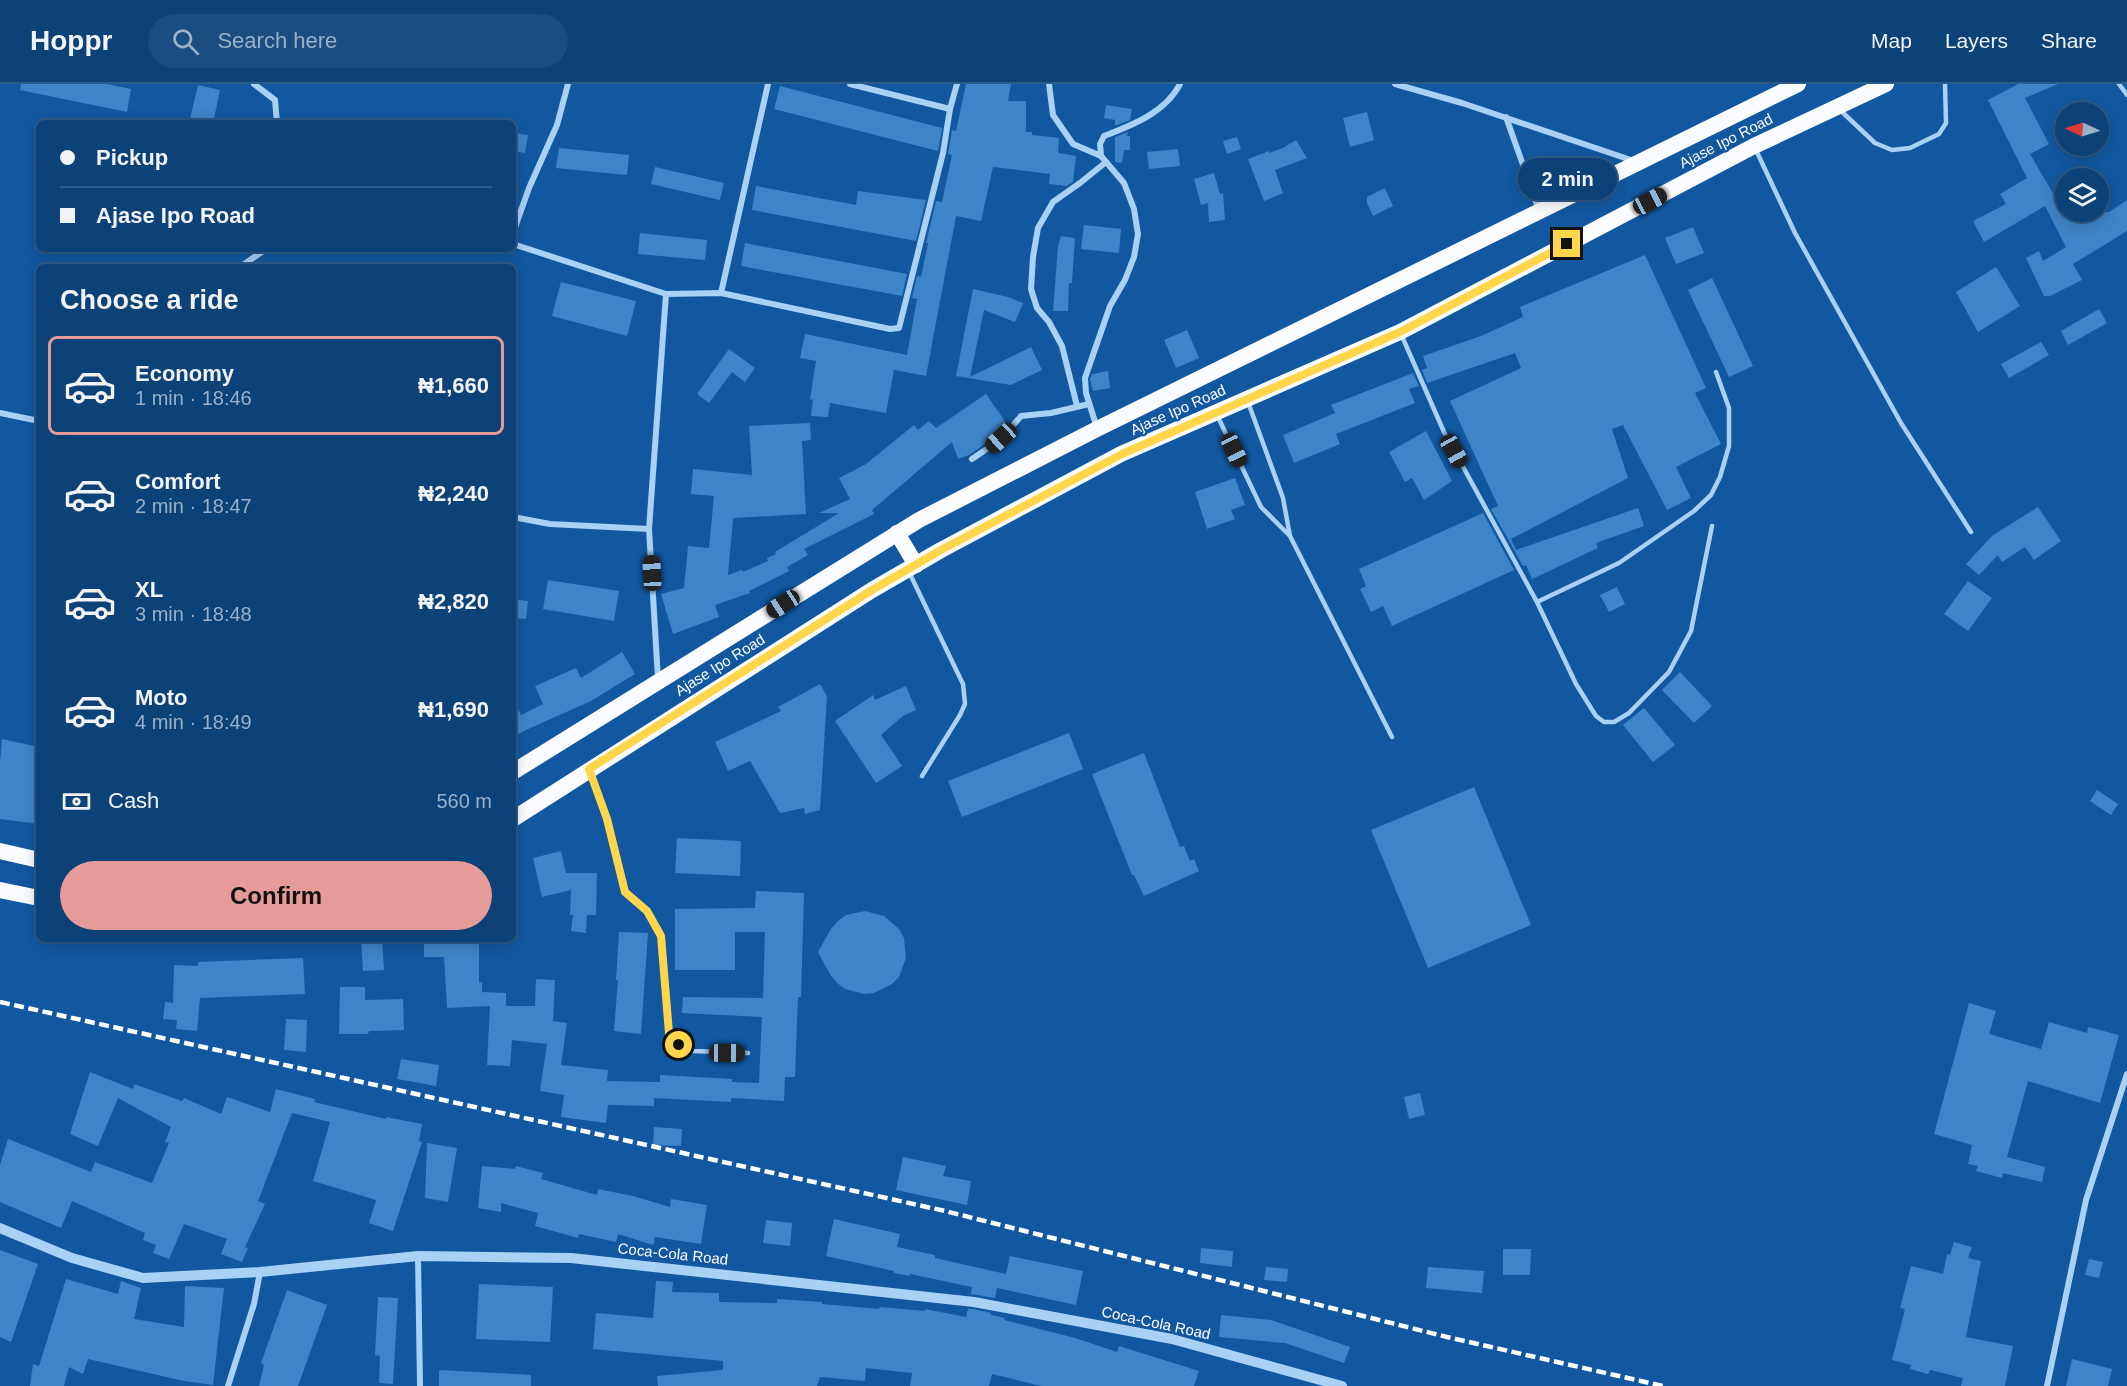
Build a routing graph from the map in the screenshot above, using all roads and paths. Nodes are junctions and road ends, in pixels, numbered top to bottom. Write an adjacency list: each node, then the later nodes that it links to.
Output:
1 (254, 84): 17 (street)
2 (568, 84): 23 (street)
3 (768, 84): 27 (street)
4 (850, 84): 15 (street)
5 (957, 84): 15 (street)
6 (1049, 84): 19 (street)
7 (1180, 84): 19 (street)
8 (1395, 84): 16 (street)
9 (1798, 84): 21 (highway, Ajase Ipo Road)
10 (1886, 84): 14 (highway, Ajase Ipo Road)
11 (1945, 84): 14 (lane)
12 (2119, 84): 13 (lane)
13 (2127, 94)
14 (1837, 107): 18 (highway, Ajase Ipo Road)
15 (950, 109): 27 (street)
16 (1506, 117): 21 (street); 22 (street)
17 (277, 120)
18 (1754, 146): 29 (highway, Ajase Ipo Road); 42 (lane)
19 (1101, 156): 20 (street)
20 (1106, 162): 32 (street); 33 (street)
21 (1637, 162): 22 (highway, Ajase Ipo Road)
22 (1539, 210): 37 (highway, Ajase Ipo Road)
23 (516, 225)
24 (516, 245): 28 (street)
25 (262, 252): 26 (street)
26 (244, 264)
27 (721, 293): 28 (street)
28 (666, 294): 41 (street)
29 (1400, 332): 31 (highway, Ajase Ipo Road); 46 (lane)
30 (1716, 372): 46 (lane)
31 (1247, 399): 34 (highway, Ajase Ipo Road); 44 (lane)
32 (1089, 404): 33 (street); 37 (street)
33 (1077, 406): 38 (street)
34 (1216, 412): 44 (lane); 45 (highway, Ajase Ipo Road)
35 (0, 413): 36 (street)
36 (36, 420)
37 (1097, 429): 43 (highway, Ajase Ipo Road)
38 (972, 459)
39 (516, 518): 41 (street)
40 (1712, 526): 46 (lane)
41 (649, 529): 47 (street)
42 (1971, 532)
43 (897, 533): 45 (highway); 47 (highway, Ajase Ipo Road)
44 (1290, 536): 48 (lane)
45 (912, 567): 49 (highway, Ajase Ipo Road); 51 (lane)
46 (1537, 602)
47 (658, 682): 50 (highway, Ajase Ipo Road)
48 (1392, 737)
49 (589, 769): 52 (highway, Ajase Ipo Road); 57 (lane)
50 (516, 770)
51 (922, 776)
52 (516, 817)
53 (0, 851): 54 (highway)
54 (36, 859)
55 (0, 890): 56 (highway)
56 (36, 897)
57 (748, 1053)
58 (2127, 1074): 65 (street)
59 (0, 1228): 61 (street, Coca-Cola Road)
60 (418, 1256): 61 (street, Coca-Cola Road); 63 (street); 64 (street, Coca-Cola Road)
61 (260, 1272): 62 (street)
62 (228, 1386)
63 (420, 1386)
64 (1342, 1386)
65 (2047, 1386)

